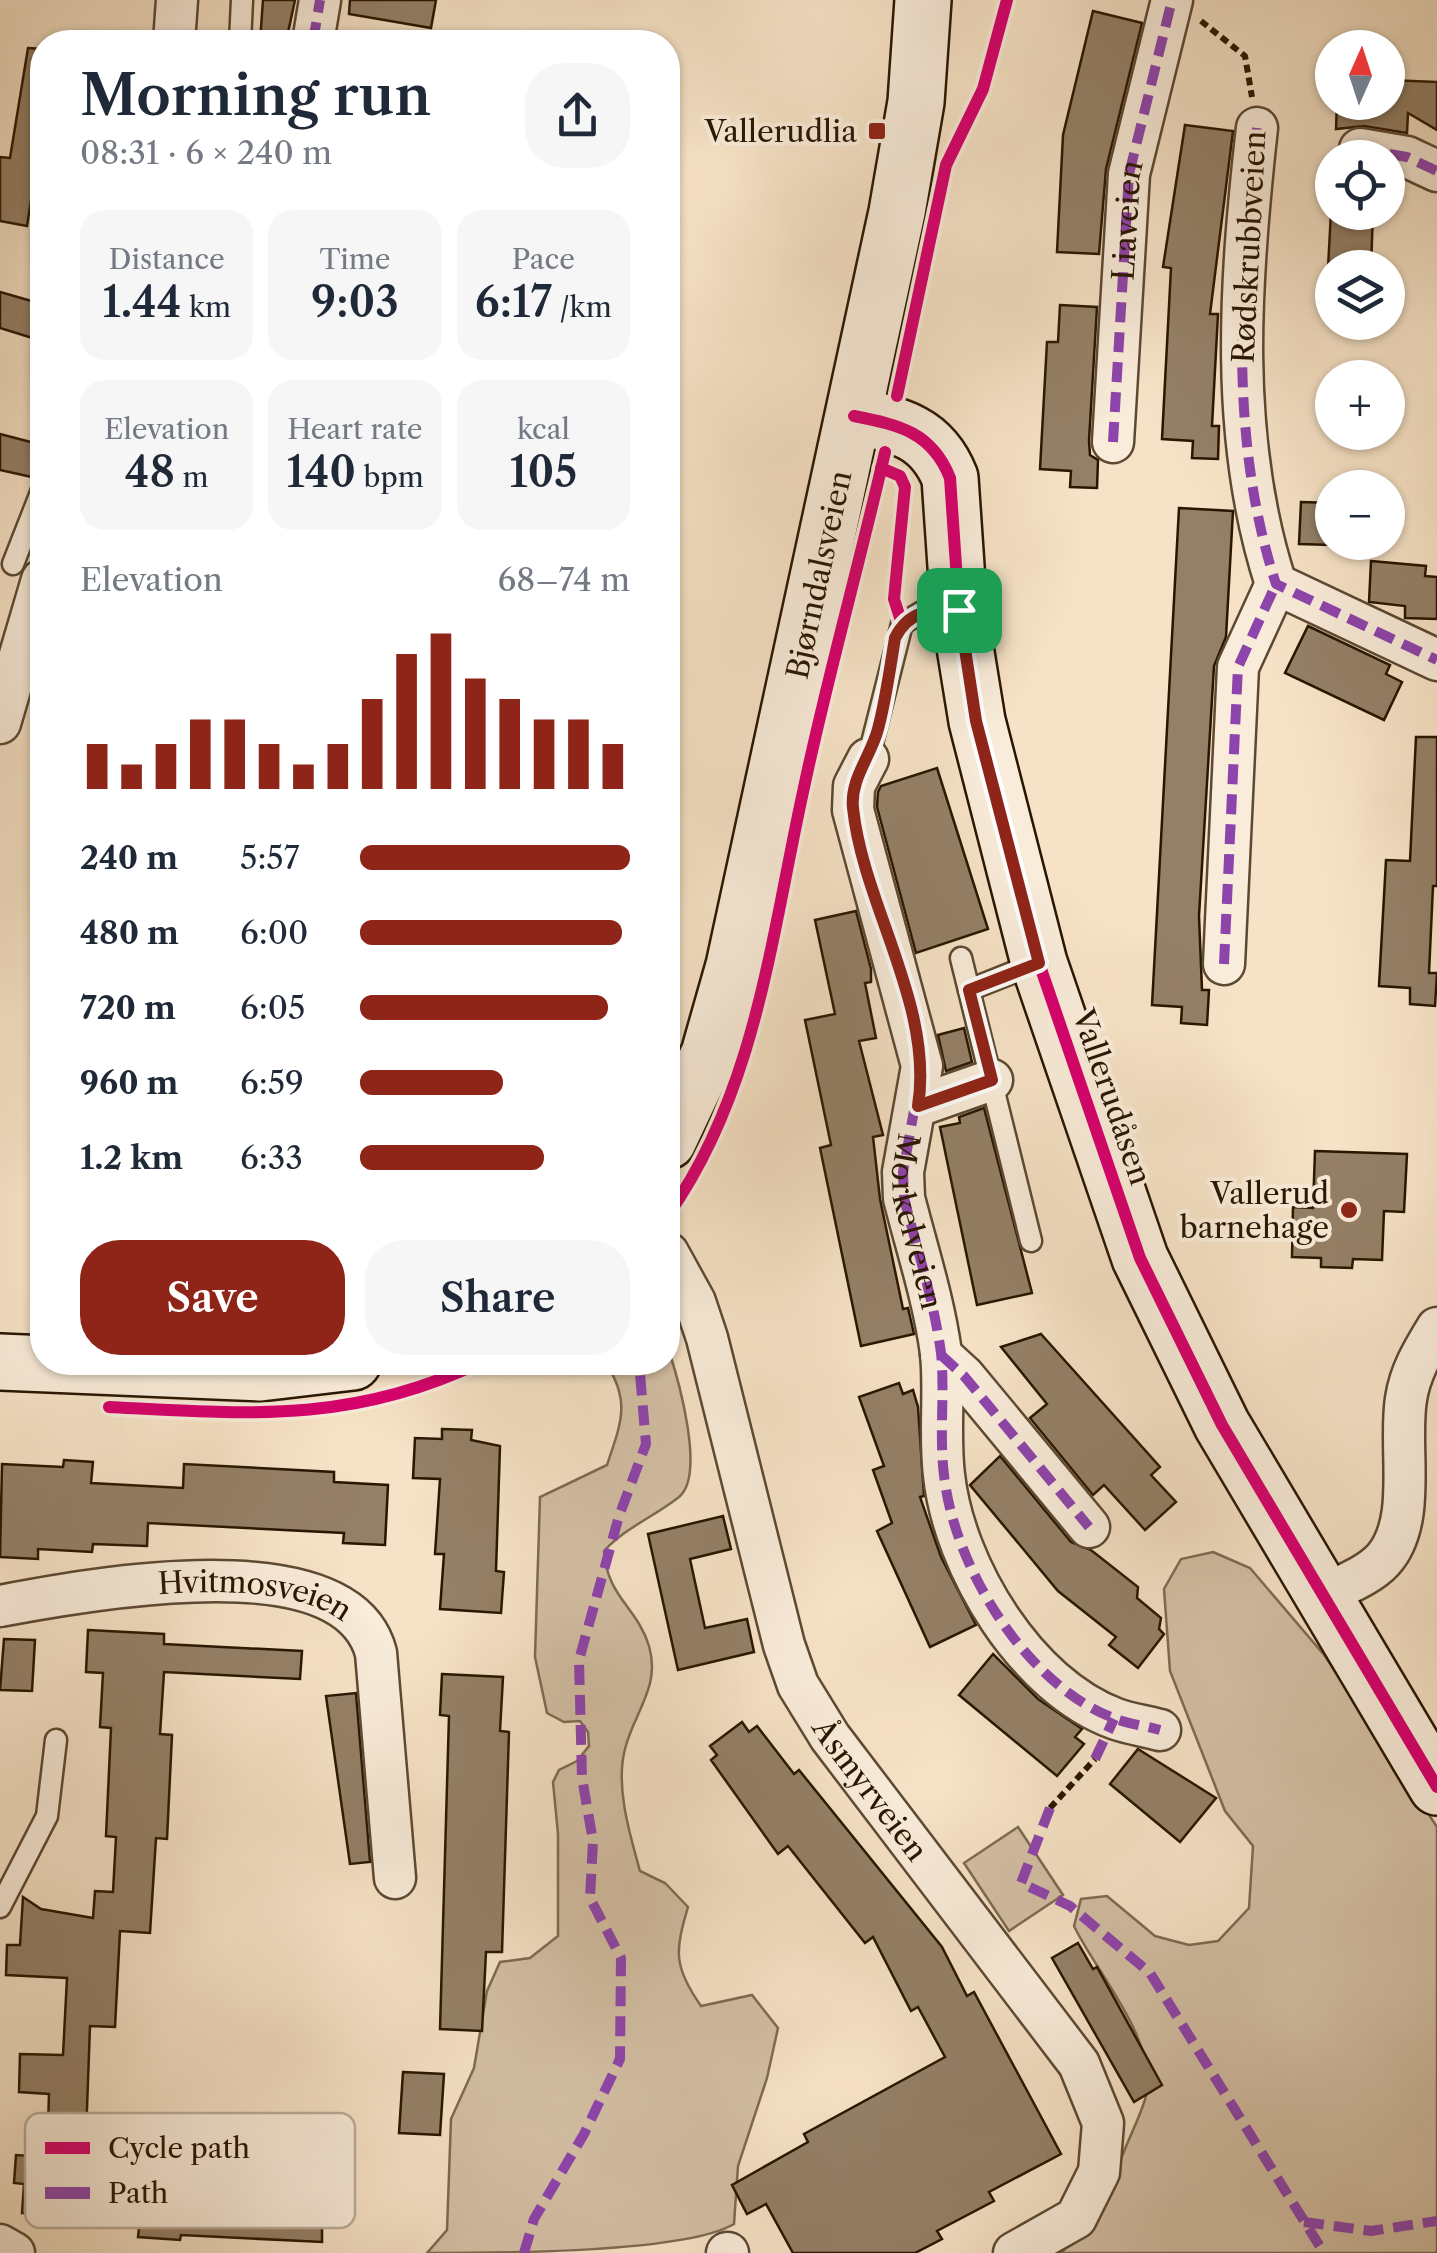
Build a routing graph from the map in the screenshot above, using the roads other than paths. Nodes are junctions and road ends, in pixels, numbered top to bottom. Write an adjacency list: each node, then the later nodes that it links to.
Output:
1 (177, 0): 6 (street)
2 (242, 0): 7 (lane)
3 (320, 0): 8 (street)
4 (923, 0): 12 (street, Bjørndalsveien)
5 (1181, 6): 13 (street, Liaveien)
6 (175, 30)
7 (241, 30)
8 (316, 30)
9 (1257, 128): 15 (street, Rødskrubbveien)
10 (1405, 157): 11 (street)
11 (1437, 171)
12 (854, 416): 16 (street, Vallerudåsen); 26 (street, Bjørndalsveien)
13 (1113, 442)
14 (28, 572): 18 (street)
15 (1276, 584): 17 (street); 22 (street)
16 (959, 610): 19 (lane, Morkelveien); 21 (street, Vallerudåsen)
17 (1437, 660)
18 (0, 723)
19 (868, 759): 25 (street, Morkelveien)
20 (961, 958): 23 (lane)
21 (1039, 963): 23 (lane); 34 (street, Vallerudåsen)
22 (1224, 964)
23 (969, 990): 24 (lane)
24 (992, 1080): 25 (street); 27 (lane)
25 (918, 1106): 30 (street, Morkelveien)
26 (680, 1116)
27 (1031, 1241)
28 (680, 1275): 43 (street, Åsmyrveien)
29 (1437, 1328): 34 (street)
30 (941, 1355): 33 (street); 36 (street, Morkelveien)
31 (0, 1362): 32 (street)
32 (30, 1363)
33 (1089, 1527)
34 (1322, 1596): 38 (street, Vallerudåsen)
35 (0, 1606): 39 (street, Hvitmosveien)
36 (1160, 1730)
37 (56, 1740): 40 (lane)
38 (1437, 1787)
39 (396, 1878)
40 (0, 1906)
41 (0, 2245): 42 (street)
42 (14, 2253)
43 (1014, 2253)

